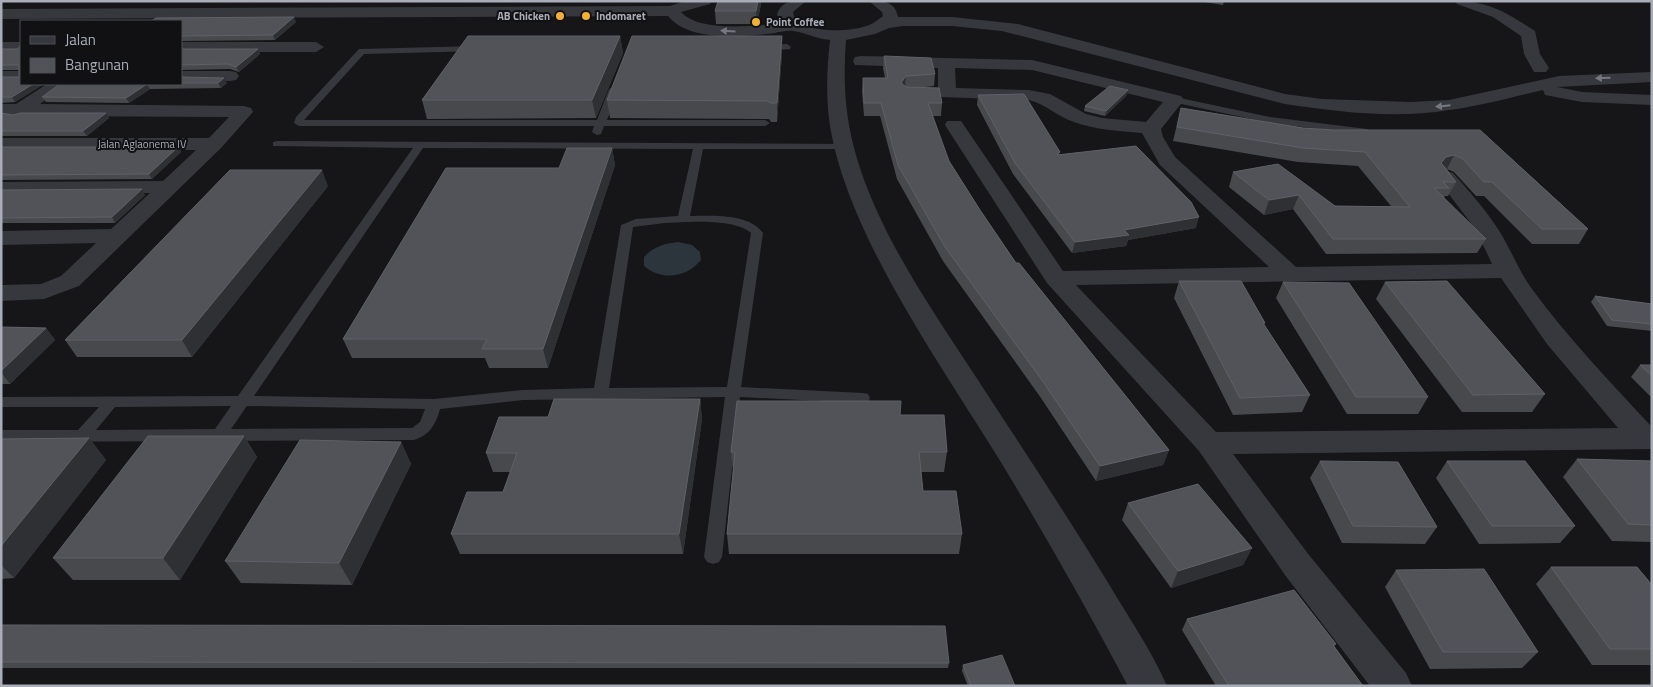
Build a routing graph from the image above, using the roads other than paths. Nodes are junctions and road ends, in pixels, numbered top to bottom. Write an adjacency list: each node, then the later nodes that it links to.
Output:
1 (174, 1): 10 (street)
2 (379, 1): 8 (street)
3 (705, 1): 6 (street)
4 (799, 1): 11 (street)
5 (1462, 1): 23 (street)
6 (672, 11): 8 (street); 11 (street, one-way to 6)
7 (884, 11): 12 (street); 24 (street); 32 (street)
8 (367, 13): 10 (street)
9 (1, 14): 10 (street)
10 (149, 18)
11 (794, 26): 12 (street)
12 (838, 35): 49 (street)
13 (1, 47): 14 (street)
14 (20, 47)
15 (182, 47): 16 (street)
16 (316, 47)
17 (485, 48): 38 (lane)
18 (758, 48): 19 (lane)
19 (787, 48)
20 (862, 62): 21 (street)
21 (946, 62): 33 (street); 41 (street)
22 (1652, 63): 23 (street)
23 (1534, 74): 24 (street, one-way to 24); 29 (street, one-way to 23); 34 (street)
24 (1191, 75): 33 (street)
25 (1, 76): 26 (street)
26 (20, 76)
27 (182, 76): 28 (street)
28 (230, 76)
29 (1652, 77)
30 (617, 82): 38 (lane)
31 (57, 85): 36 (street)
32 (1454, 87)
33 (1175, 100): 41 (street); 42 (lane)
34 (1652, 100)
35 (1, 110): 36 (street)
36 (20, 110): 37 (street); 44 (street)
37 (1, 122)
38 (600, 124): 39 (lane); 46 (lane)
39 (765, 124)
40 (954, 125): 58 (street)
41 (1151, 128): 57 (street)
42 (1374, 132)
43 (1, 144): 44 (street, Jalan Aglaonema IV)
44 (214, 144): 51 (street)
45 (277, 144): 47 (lane)
46 (593, 144): 47 (lane); 48 (lane)
47 (420, 145): 64 (lane)
48 (699, 145): 49 (lane); 53 (lane)
49 (846, 146): 73 (street)
50 (1446, 177): 56 (street)
51 (169, 187): 52 (street); 54 (street)
52 (1, 188)
53 (683, 220): 60 (lane); 61 (lane)
54 (117, 236): 55 (street); 59 (street)
55 (1, 238)
56 (1507, 271): 57 (street); 70 (street)
57 (1292, 276): 58 (street)
58 (1056, 278): 71 (street)
59 (1, 293)
60 (733, 392): 61 (lane); 62 (lane); 72 (lane)
61 (600, 393): 66 (lane)
62 (863, 398)
63 (112, 401): 64 (lane); 65 (lane); 68 (lane)
64 (243, 401): 66 (lane); 69 (lane)
65 (1, 402)
66 (434, 404): 69 (lane)
67 (1, 436): 68 (lane)
68 (82, 436): 69 (lane)
69 (220, 436)
70 (1648, 438): 71 (street)
71 (1209, 443): 74 (street)
72 (713, 556)
73 (1148, 686)
74 (1393, 686)

